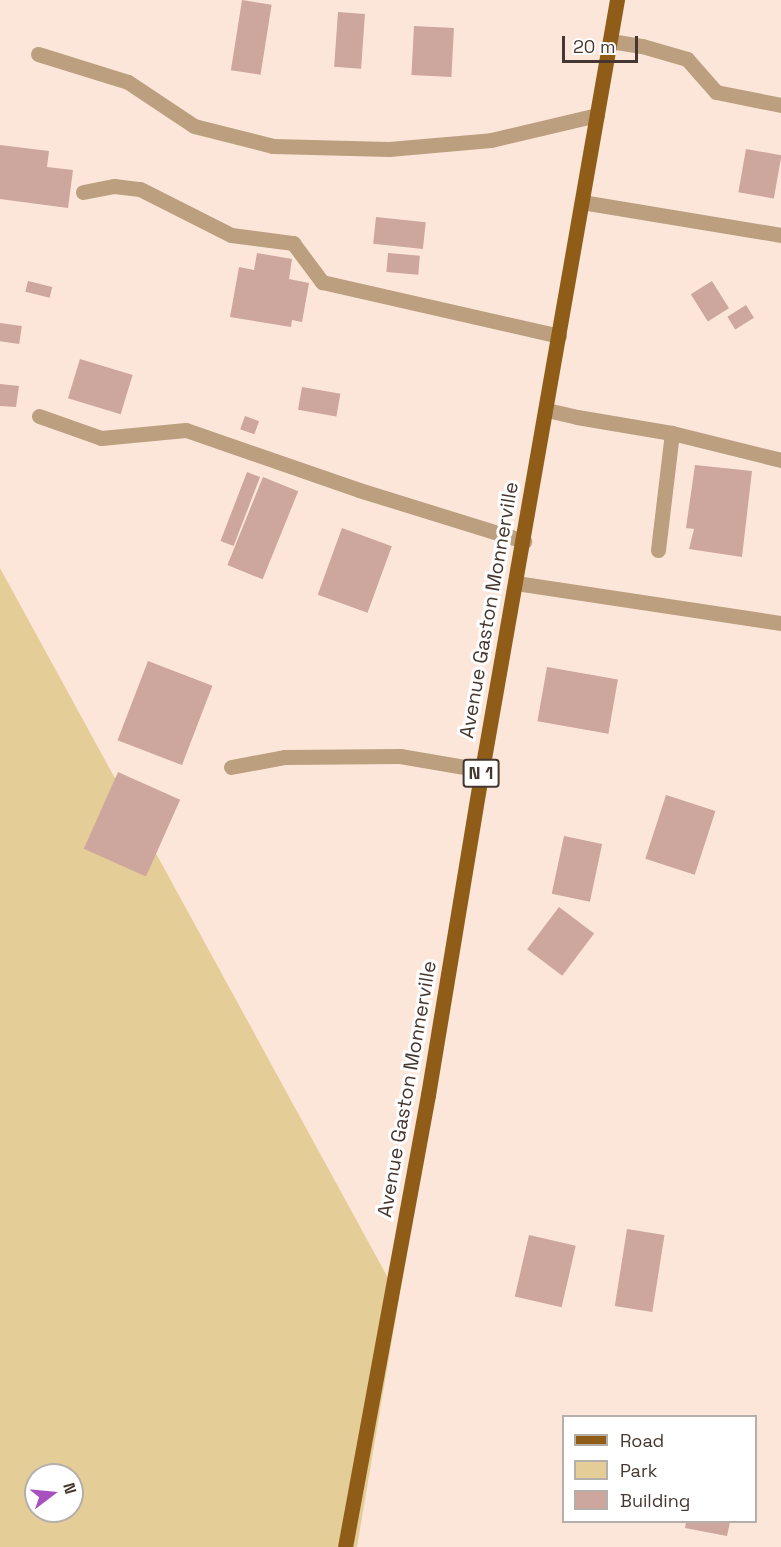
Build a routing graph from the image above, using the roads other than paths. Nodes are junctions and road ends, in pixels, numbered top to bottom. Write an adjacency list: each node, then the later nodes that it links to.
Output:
1 (617, 0): 2 (main road, Avenue Gaston Monnerville / N 1)
2 (610, 41): 4 (street); 5 (main road, Avenue Gaston Monnerville / N 1)
3 (38, 54): 5 (street)
4 (781, 105)
5 (597, 115): 7 (main road, Avenue Gaston Monnerville / N 1)
6 (83, 192): 9 (street)
7 (582, 202): 8 (street); 9 (main road, Avenue Gaston Monnerville / N 1)
8 (781, 235)
9 (559, 336): 10 (main road, Avenue Gaston Monnerville / N 1)
10 (547, 410): 12 (street); 14 (main road, Avenue Gaston Monnerville / N 1)
11 (39, 416): 14 (street)
12 (672, 433): 13 (street); 15 (street)
13 (781, 460)
14 (524, 541): 16 (main road, Avenue Gaston Monnerville / N 1)
15 (658, 550)
16 (516, 583): 17 (street); 19 (main road, Avenue Gaston Monnerville / N 1)
17 (781, 623)
18 (231, 766): 19 (street)
19 (482, 770): 20 (main road, Avenue Gaston Monnerville / N 1)
20 (345, 1547)

